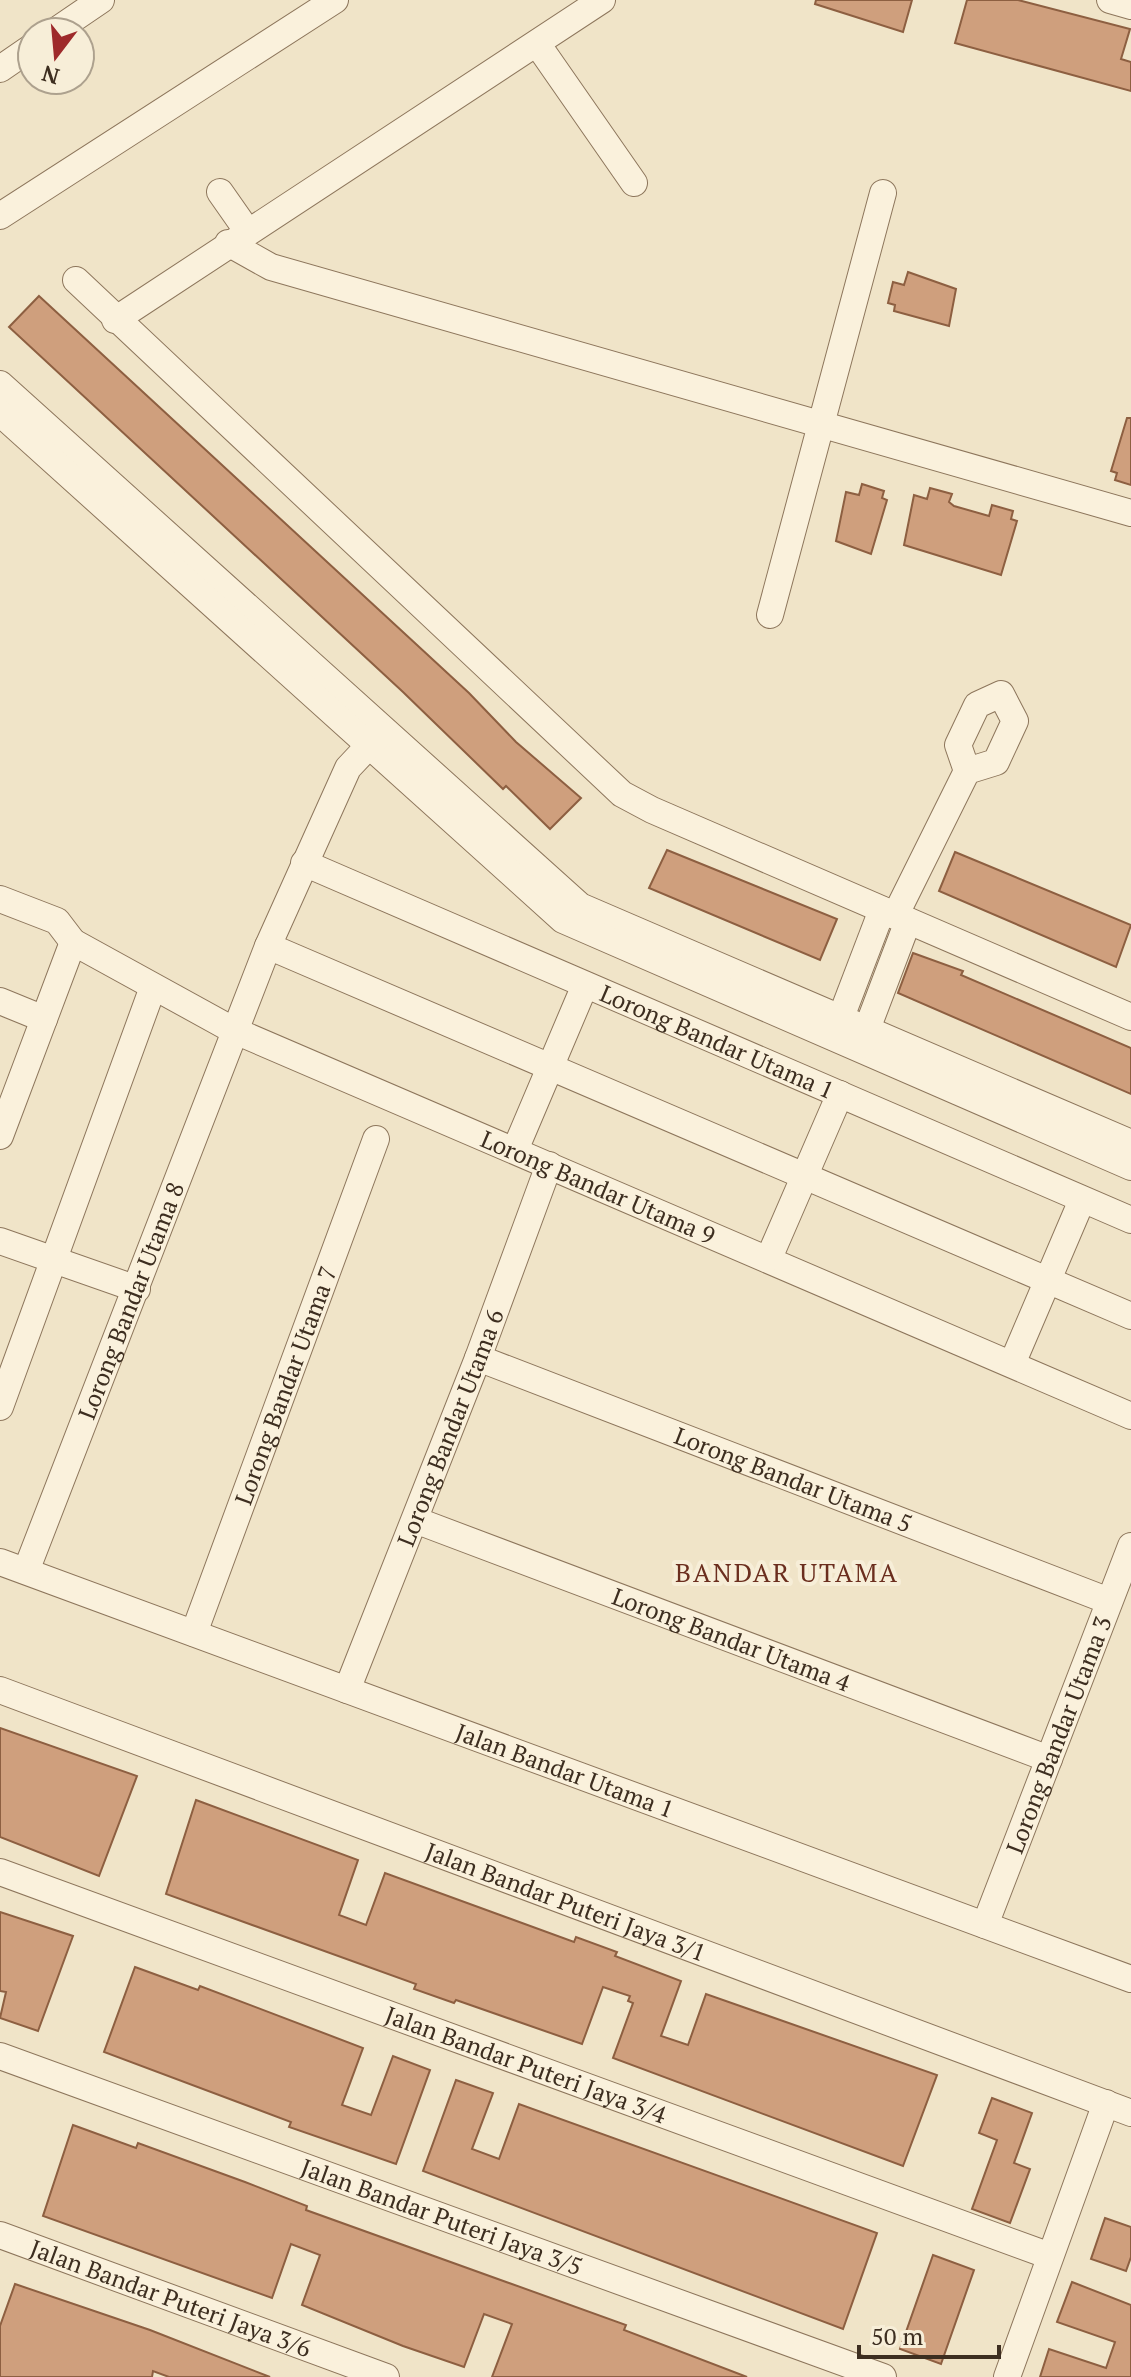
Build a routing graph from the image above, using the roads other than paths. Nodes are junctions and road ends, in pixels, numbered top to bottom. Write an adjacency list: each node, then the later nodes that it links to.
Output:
1 (101, 0): 6 (street)
2 (335, 0): 11 (street)
3 (602, 0): 7 (street)
4 (1110, 0): 5 (street)
5 (1131, 6)
6 (78, 16)
7 (538, 45): 8 (street); 12 (street)
8 (634, 183)
9 (220, 192): 12 (street)
10 (883, 193): 17 (street)
11 (0, 216)
12 (238, 238): 14 (street); 17 (street)
13 (76, 280): 14 (street)
14 (115, 320): 24 (street)
15 (0, 384): 20 (street)
16 (0, 413): 20 (street)
17 (821, 424): 18 (street); 19 (street)
18 (1131, 513)
19 (770, 615)
20 (375, 738): 22 (street, Lorong Bandar Utama 8); 34 (street)
21 (967, 771): 24 (street)
22 (304, 863): 26 (street, Lorong Bandar Utama 8); 27 (street, Lorong Bandar Utama 1)
23 (0, 899): 25 (street, Lorong Bandar Utama 9)
24 (895, 916): 28 (street); 30 (street); 32 (street)
25 (73, 942): 29 (street, Lorong Bandar Utama 9); 33 (street)
26 (268, 946): 35 (street, Lorong Bandar Utama 8); 37 (street)
27 (585, 985): 37 (street); 39 (street, Lorong Bandar Utama 1)
28 (854, 985): 30 (street); 34 (street)
29 (153, 987): 35 (street, Lorong Bandar Utama 9); 51 (street)
30 (880, 995): 36 (street)
31 (0, 1001): 33 (street)
32 (1131, 1017)
33 (44, 1019): 38 (street)
34 (837, 1028): 36 (street)
35 (233, 1030): 43 (street, Lorong Bandar Utama 9); 53 (street, Lorong Bandar Utama 8)
36 (863, 1040): 42 (street); 45 (street)
37 (550, 1067): 43 (street); 46 (street)
38 (7, 1094): 40 (street)
39 (840, 1094): 46 (street); 47 (street, Lorong Bandar Utama 1)
40 (0, 1136)
41 (376, 1139): 64 (street, Lorong Bandar Utama 7)
42 (1131, 1143)
43 (515, 1150): 44 (street, Lorong Bandar Utama 9)
44 (549, 1165): 50 (street, Lorong Bandar Utama 9); 55 (street, Lorong Bandar Utama 6)
45 (1131, 1167)
46 (805, 1176): 50 (street); 52 (street)
47 (1082, 1200): 48 (street, Lorong Bandar Utama 1); 52 (street)
48 (1131, 1220)
49 (0, 1241): 51 (street)
50 (769, 1258): 56 (street, Lorong Bandar Utama 9)
51 (53, 1260): 53 (street); 57 (street)
52 (1048, 1280): 54 (street); 56 (street)
53 (137, 1289): 62 (street, Lorong Bandar Utama 8)
54 (1131, 1316)
55 (478, 1358): 59 (street, Lorong Bandar Utama 6); 63 (street, Lorong Bandar Utama 5)
56 (1012, 1364): 58 (street, Lorong Bandar Utama 9)
57 (0, 1407)
58 (1131, 1416)
59 (415, 1520): 66 (street, Lorong Bandar Utama 6); 67 (street, Lorong Bandar Utama 4)
60 (1131, 1546): 63 (street, Lorong Bandar Utama 3)
61 (0, 1562): 62 (street, Jalan Bandar Utama 1)
62 (26, 1571): 64 (street, Jalan Bandar Utama 1)
63 (1109, 1601): 67 (street, Lorong Bandar Utama 3)
64 (194, 1633): 66 (street, Jalan Bandar Utama 1)
65 (0, 1690): 72 (street, Jalan Bandar Puteri Jaya 3/1)
66 (347, 1690): 69 (street, Jalan Bandar Utama 1)
67 (1049, 1759): 69 (street, Lorong Bandar Utama 3)
68 (0, 1872): 75 (street, Jalan Bandar Puteri Jaya 3/4)
69 (985, 1925): 70 (street, Jalan Bandar Utama 1)
70 (1131, 1979)
71 (0, 2056): 77 (street, Jalan Bandar Puteri Jaya 3/5)
72 (1106, 2103): 73 (street, Jalan Bandar Puteri Jaya 3/1); 75 (street)
73 (1131, 2113)
74 (0, 2235): 76 (street, Jalan Bandar Puteri Jaya 3/6)
75 (1050, 2256): 78 (street)
76 (386, 2377)
77 (883, 2377)
78 (1007, 2377)

